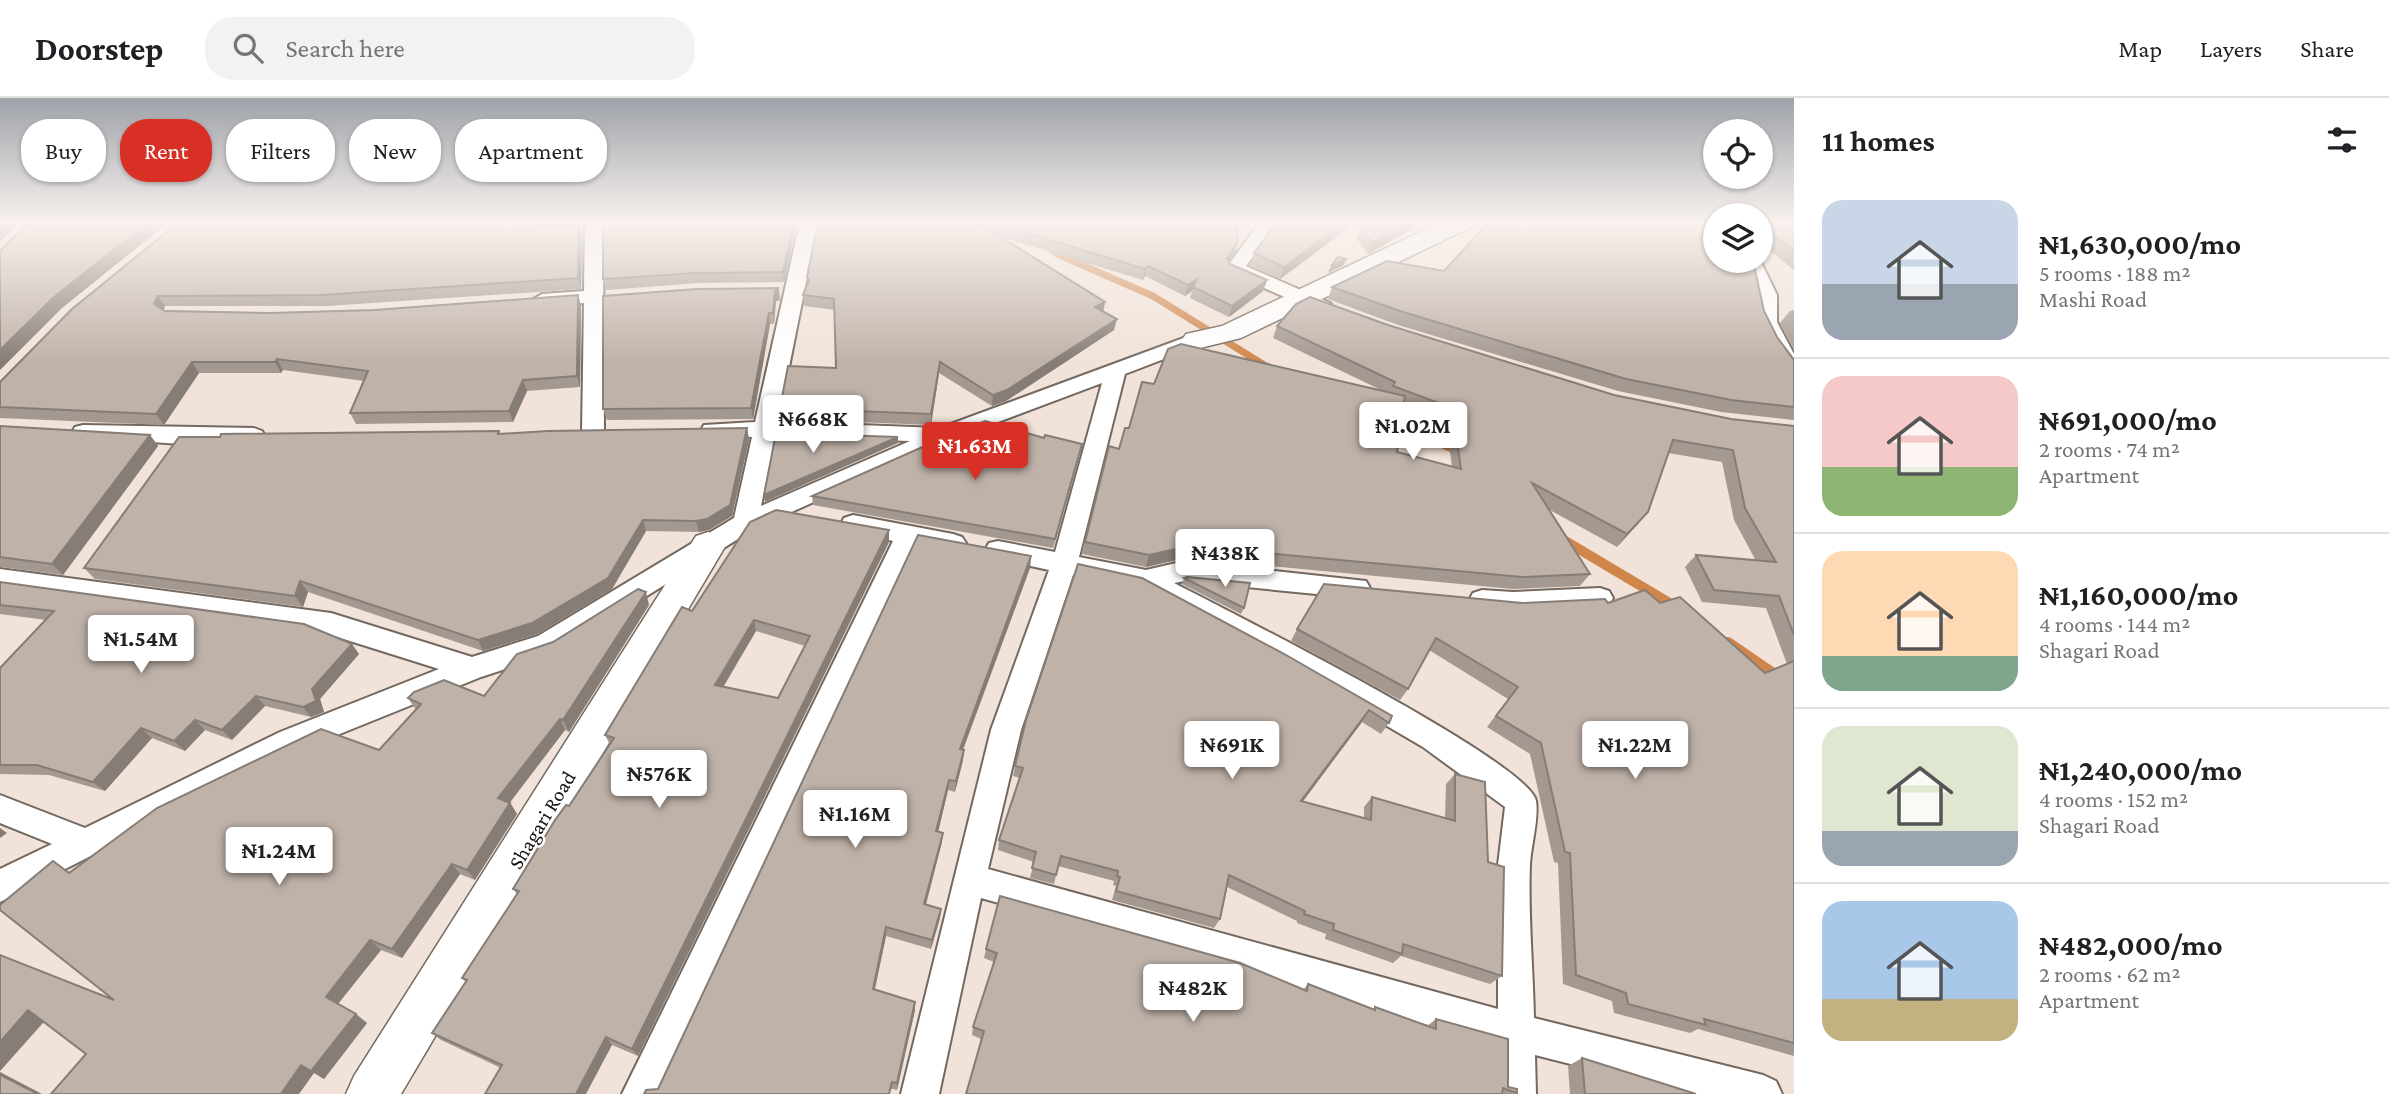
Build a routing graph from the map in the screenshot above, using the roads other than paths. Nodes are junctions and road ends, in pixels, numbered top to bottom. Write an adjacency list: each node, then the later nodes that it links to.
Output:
1 (591, 268): 8 (street)
2 (801, 268): 7 (street)
3 (1236, 268): 10 (street)
4 (1365, 268): 10 (street)
5 (1757, 273): 14 (street)
6 (769, 291): 7 (street)
7 (797, 291): 16 (street)
8 (593, 298): 9 (street); 11 (street); 19 (street)
9 (619, 298)
10 (1302, 299): 12 (street); 13 (street)
11 (524, 301)
12 (1340, 313)
13 (1195, 340): 15 (street)
14 (1794, 368)
15 (1116, 369): 22 (street); 30 (street)
16 (765, 429): 18 (street); 22 (street); 27 (street)
17 (56, 430): 23 (street)
18 (686, 430)
19 (593, 432): 20 (street); 21 (street)
20 (619, 432)
21 (565, 433)
22 (945, 434): 26 (street)
23 (181, 436): 24 (street); 25 (street)
24 (277, 436)
25 (165, 458)
26 (776, 510): 27 (street); 28 (street)
27 (745, 523): 29 (street)
28 (908, 535): 30 (street); 45 (street)
29 (708, 545): 38 (street); 44 (street, Shagari Road)
30 (1065, 562): 33 (street); 41 (street)
31 (87, 567): 34 (street)
32 (0, 579): 34 (street)
33 (1146, 580): 35 (street); 43 (street)
34 (71, 588): 38 (street)
35 (1378, 590)
36 (1460, 597): 37 (street)
37 (1600, 598)
38 (472, 668): 40 (street)
39 (0, 809): 40 (street)
40 (87, 843): 42 (street)
41 (969, 879): 43 (street); 46 (street)
42 (0, 886)
43 (1516, 1032): 47 (street); 48 (street)
44 (372, 1094)
45 (641, 1094)
46 (920, 1094)
47 (1517, 1094)
48 (1763, 1094)

